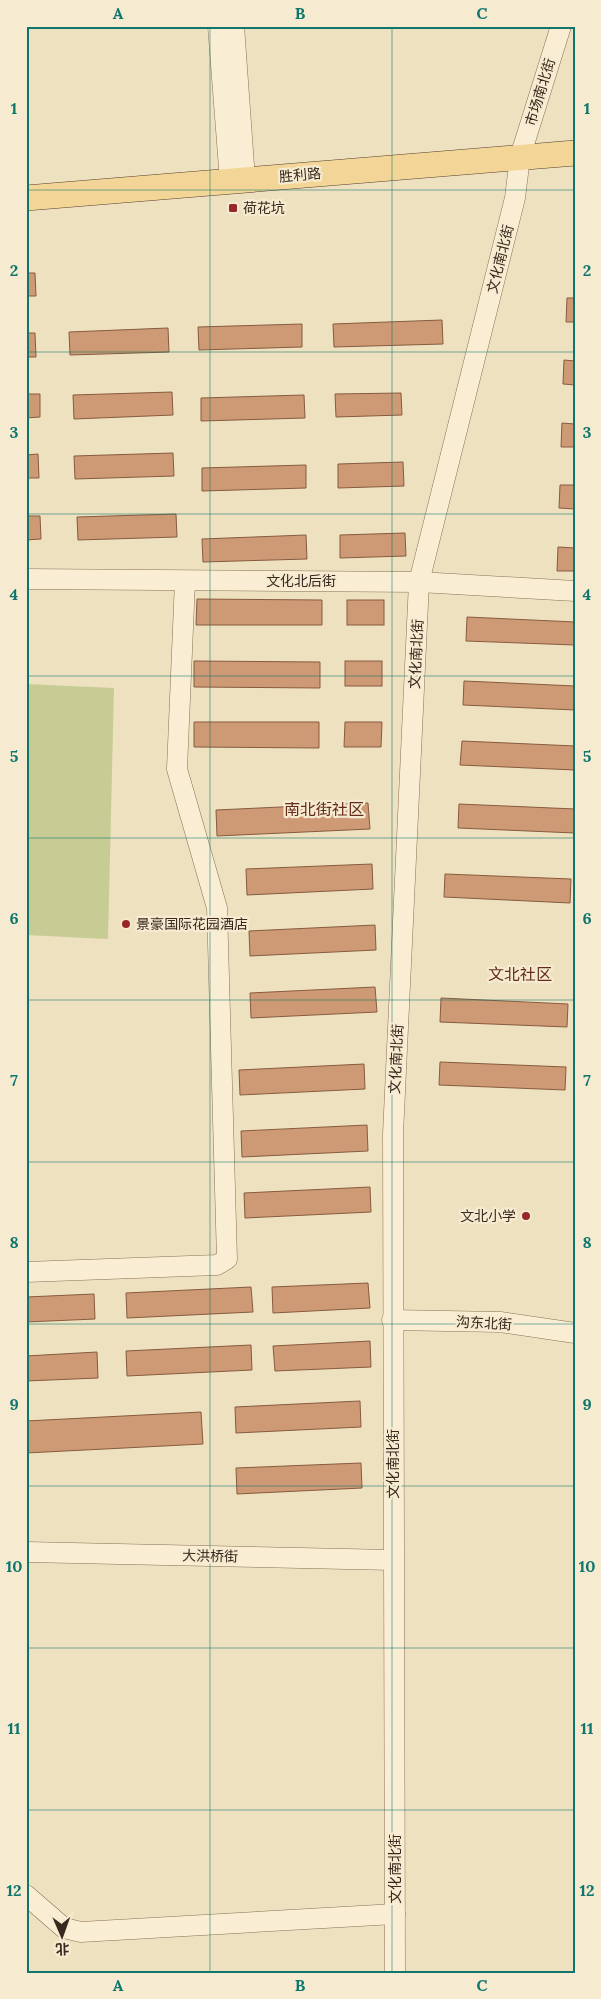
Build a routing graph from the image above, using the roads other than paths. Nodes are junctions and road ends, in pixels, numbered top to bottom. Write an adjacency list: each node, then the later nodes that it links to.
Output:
1 (218, 26): 6 (street)
2 (234, 26): 6 (street)
3 (560, 26): 5 (street, 市场南北街)
4 (575, 153): 5 (main road, 胜利路)
5 (520, 157): 6 (main road, 胜利路); 10 (street, 文化南北街)
6 (238, 180): 7 (main road, 胜利路)
7 (26, 198)
8 (26, 579): 9 (street, 文化北后街)
9 (185, 580): 10 (street, 文化北后街); 12 (street)
10 (420, 582): 11 (street, 文化北后街); 13 (street, 文化南北街)
11 (575, 591)
12 (26, 1272)
13 (392, 1320): 14 (street, 沟东北街); 16 (street, 文化南北街)
14 (575, 1333)
15 (26, 1552): 16 (street, 大洪桥街)
16 (393, 1560): 18 (street, 文化南北街)
17 (26, 1895): 18 (street)
18 (395, 1914): 19 (street, 文化南北街)
19 (396, 1973)

